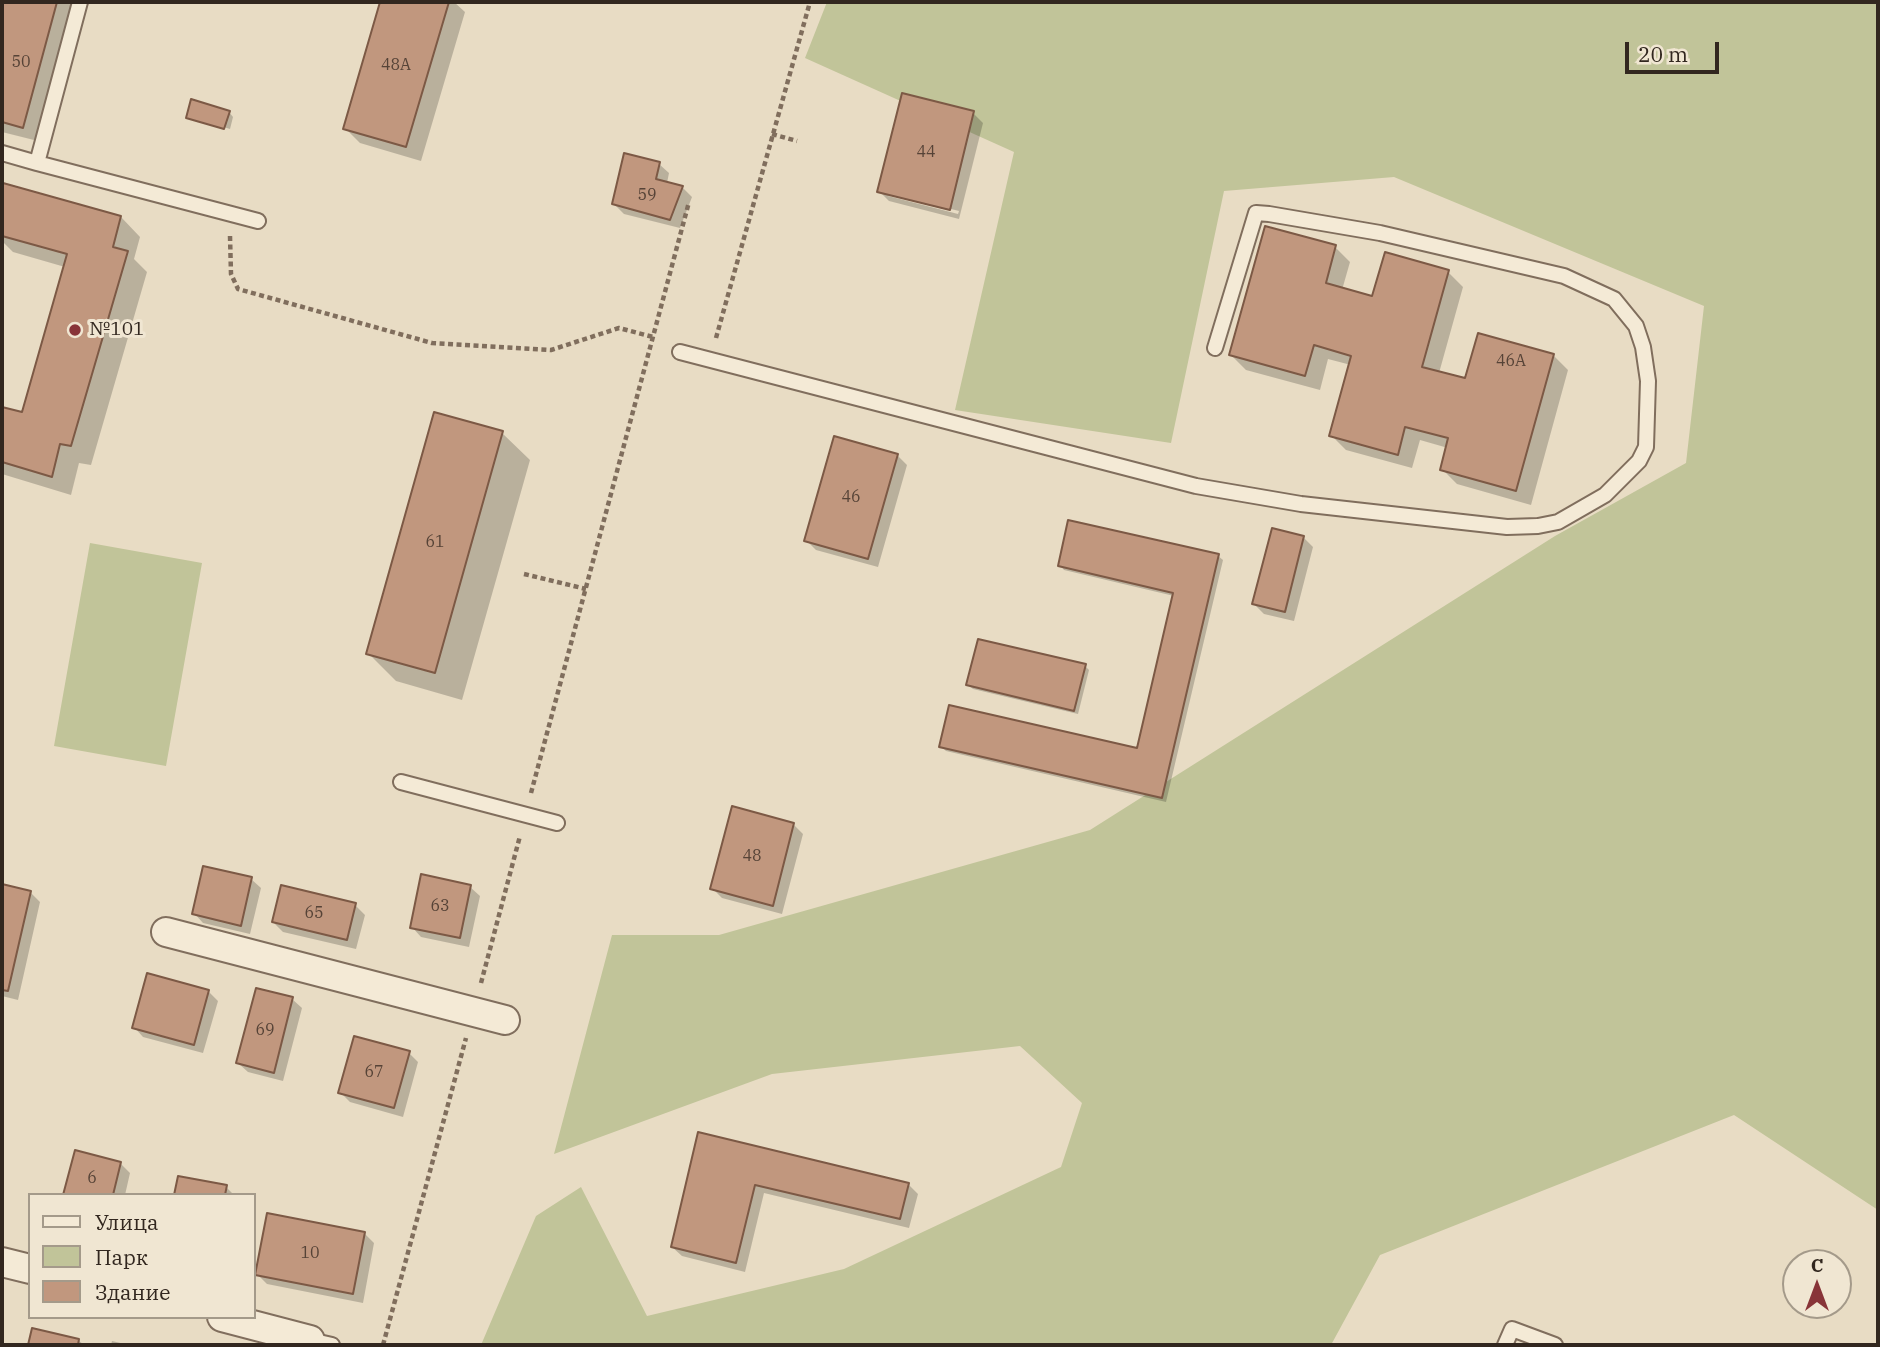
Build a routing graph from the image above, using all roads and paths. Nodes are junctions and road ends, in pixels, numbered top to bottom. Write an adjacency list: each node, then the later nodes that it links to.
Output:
1 (80, 2): 6 (lane)
2 (810, 2): 3 (path)
3 (772, 134): 4 (path); 13 (path)
4 (797, 141)
5 (2, 153): 6 (lane)
6 (37, 163): 8 (lane)
7 (689, 202): 10 (path)
8 (230, 214): 9 (lane); 10 (path)
9 (258, 221)
10 (653, 337): 15 (path)
11 (1215, 348): 13 (lane)
12 (680, 352): 13 (lane)
13 (710, 359)
14 (524, 575): 15 (path)
15 (586, 589): 17 (path)
16 (401, 782): 17 (lane)
17 (526, 814): 18 (lane); 20 (path)
18 (557, 822)
19 (166, 932): 20 (street)
20 (473, 1012): 21 (street); 26 (path)
21 (505, 1020)
22 (2, 1262): 23 (street)
23 (28, 1268)
24 (230, 1319): 25 (street)
25 (321, 1342)
26 (383, 1345)
27 (1505, 1345): 28 (lane)
28 (1555, 1345)

